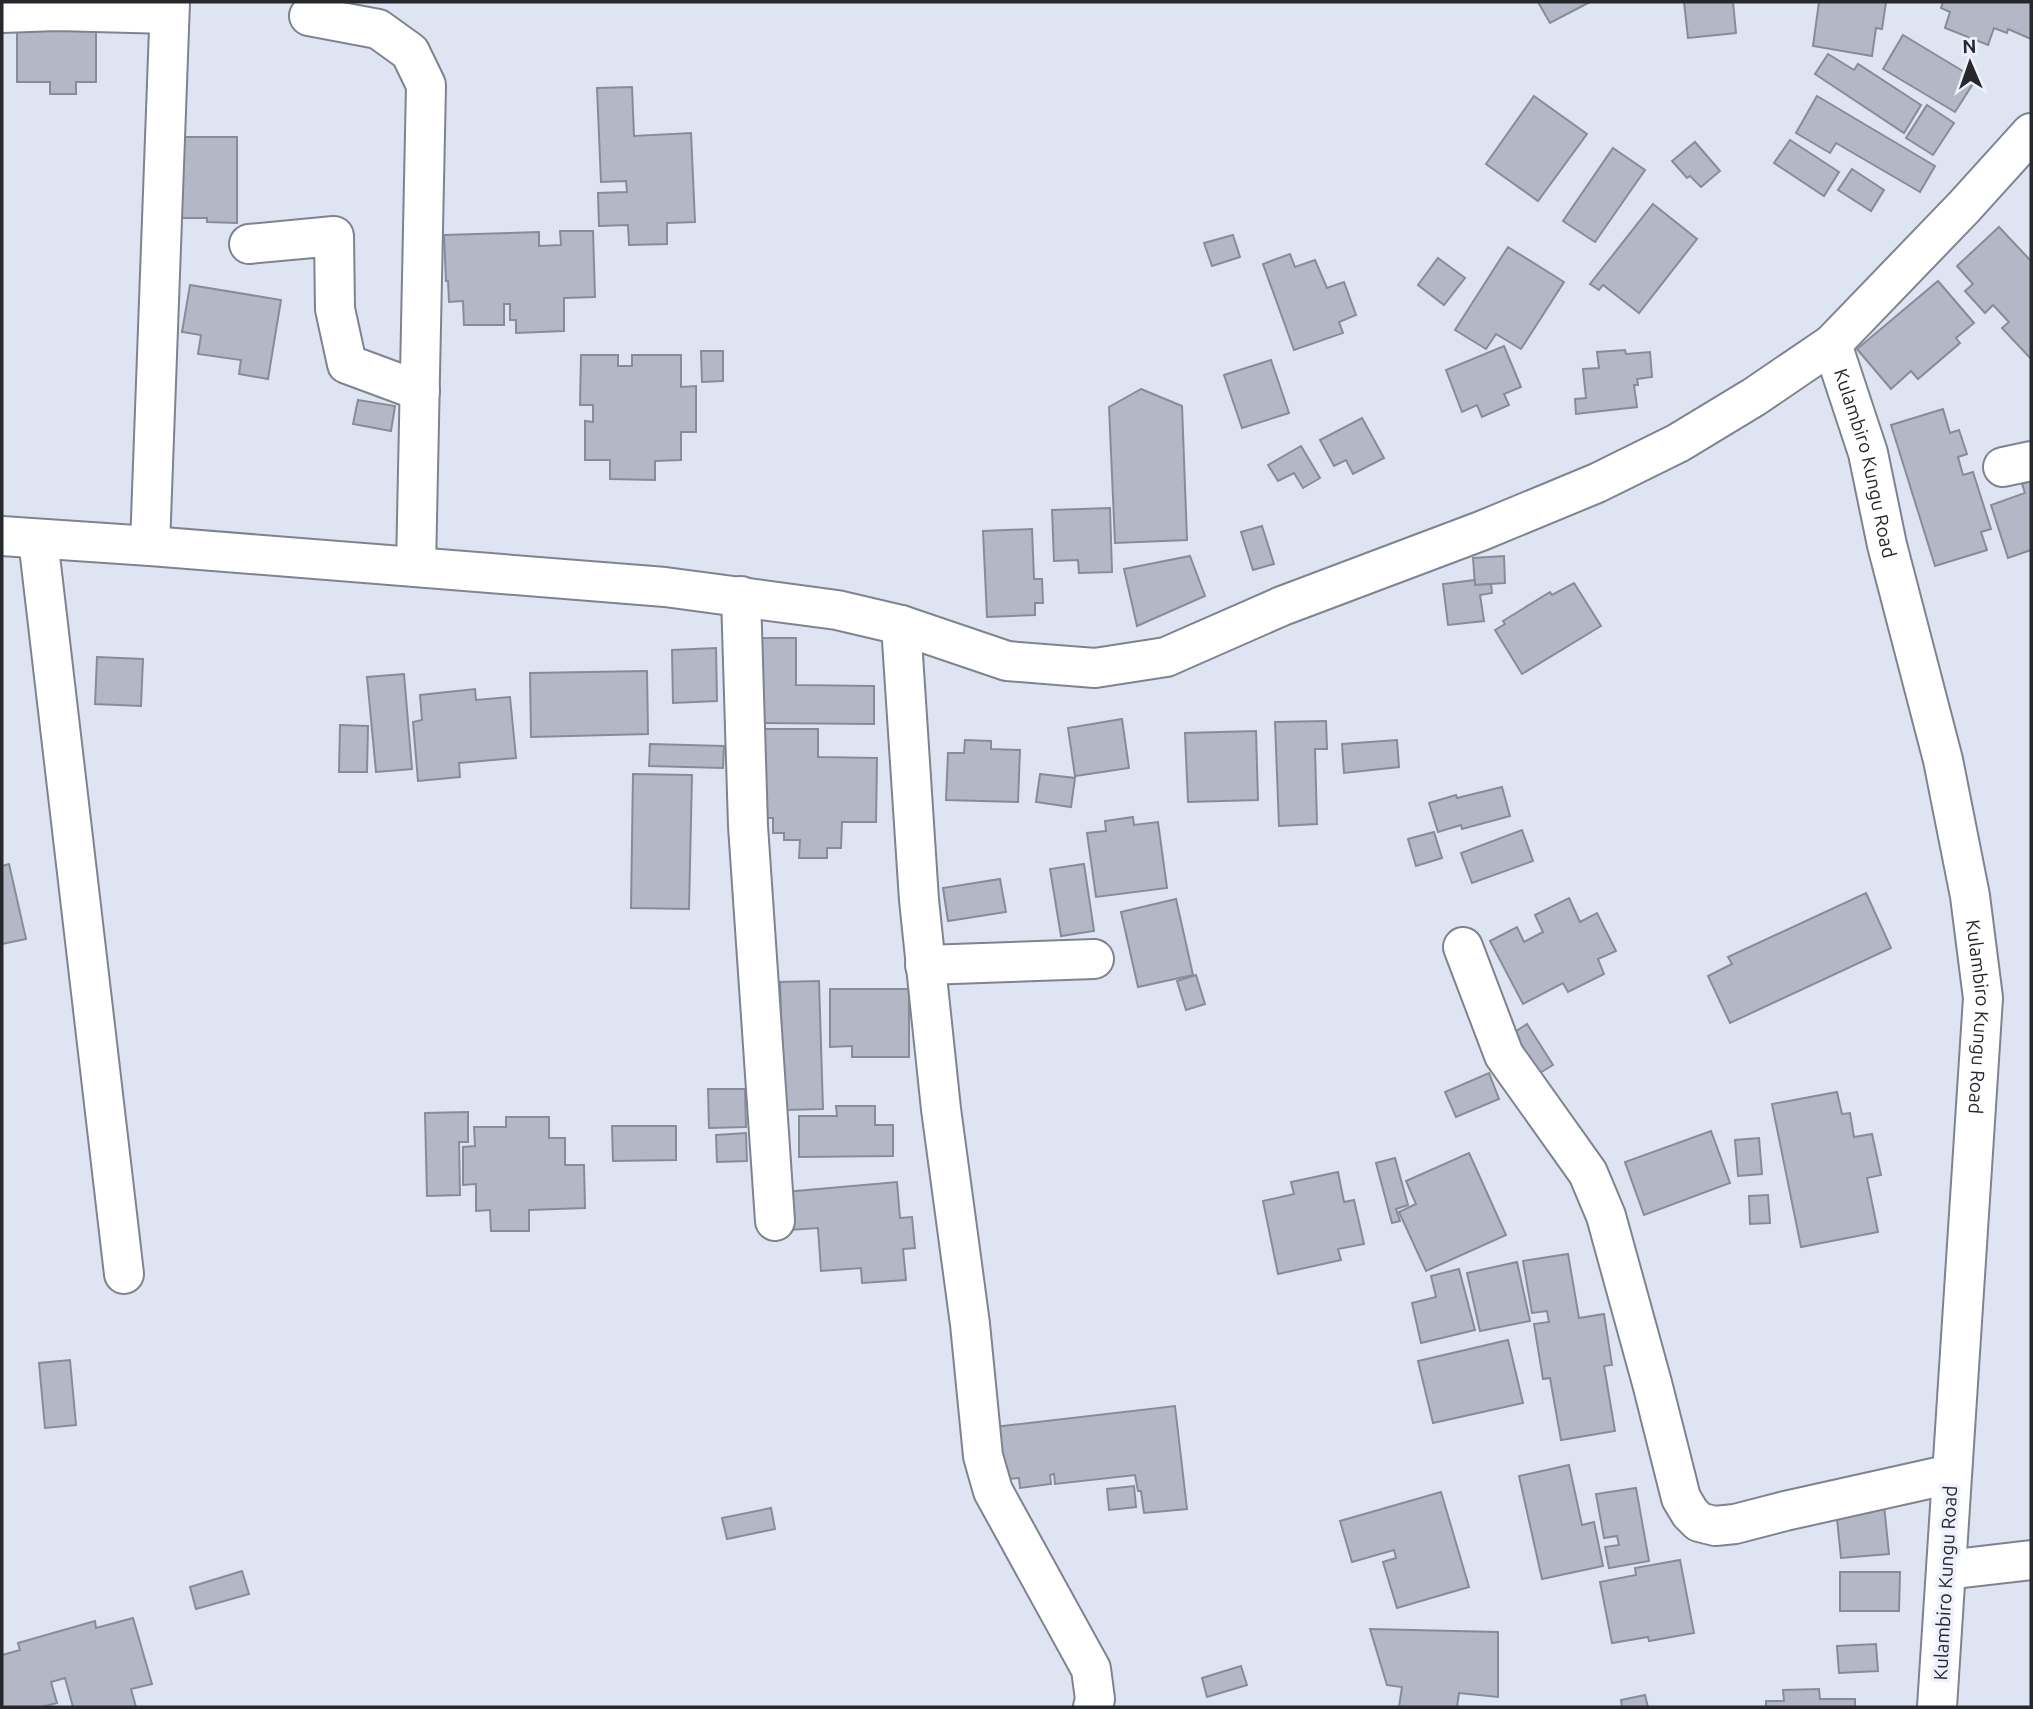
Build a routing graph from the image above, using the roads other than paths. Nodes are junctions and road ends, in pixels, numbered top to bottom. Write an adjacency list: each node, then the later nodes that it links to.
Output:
1 (169, 8): 2 (street); 9 (street)
2 (2, 13)
3 (309, 16): 7 (street)
4 (2031, 133): 6 (street)
5 (249, 244): 7 (street)
6 (1832, 344): 12 (street); 18 (street, Kulambiro Kungu Road)
7 (420, 391): 10 (street)
8 (20, 538): 9 (street); 17 (street)
9 (150, 546): 10 (street)
10 (416, 567): 11 (street)
11 (741, 596): 12 (street); 16 (street)
12 (901, 625): 15 (street)
13 (1463, 947): 18 (street)
14 (1094, 959): 15 (street)
15 (925, 965): 21 (street)
16 (775, 1221)
17 (124, 1274)
18 (1951, 1474): 20 (street, Kulambiro Kungu Road)
19 (2031, 1560): 20 (street)
20 (1946, 1570): 22 (street, Kulambiro Kungu Road)
21 (1093, 1707)
22 (1937, 1707)

